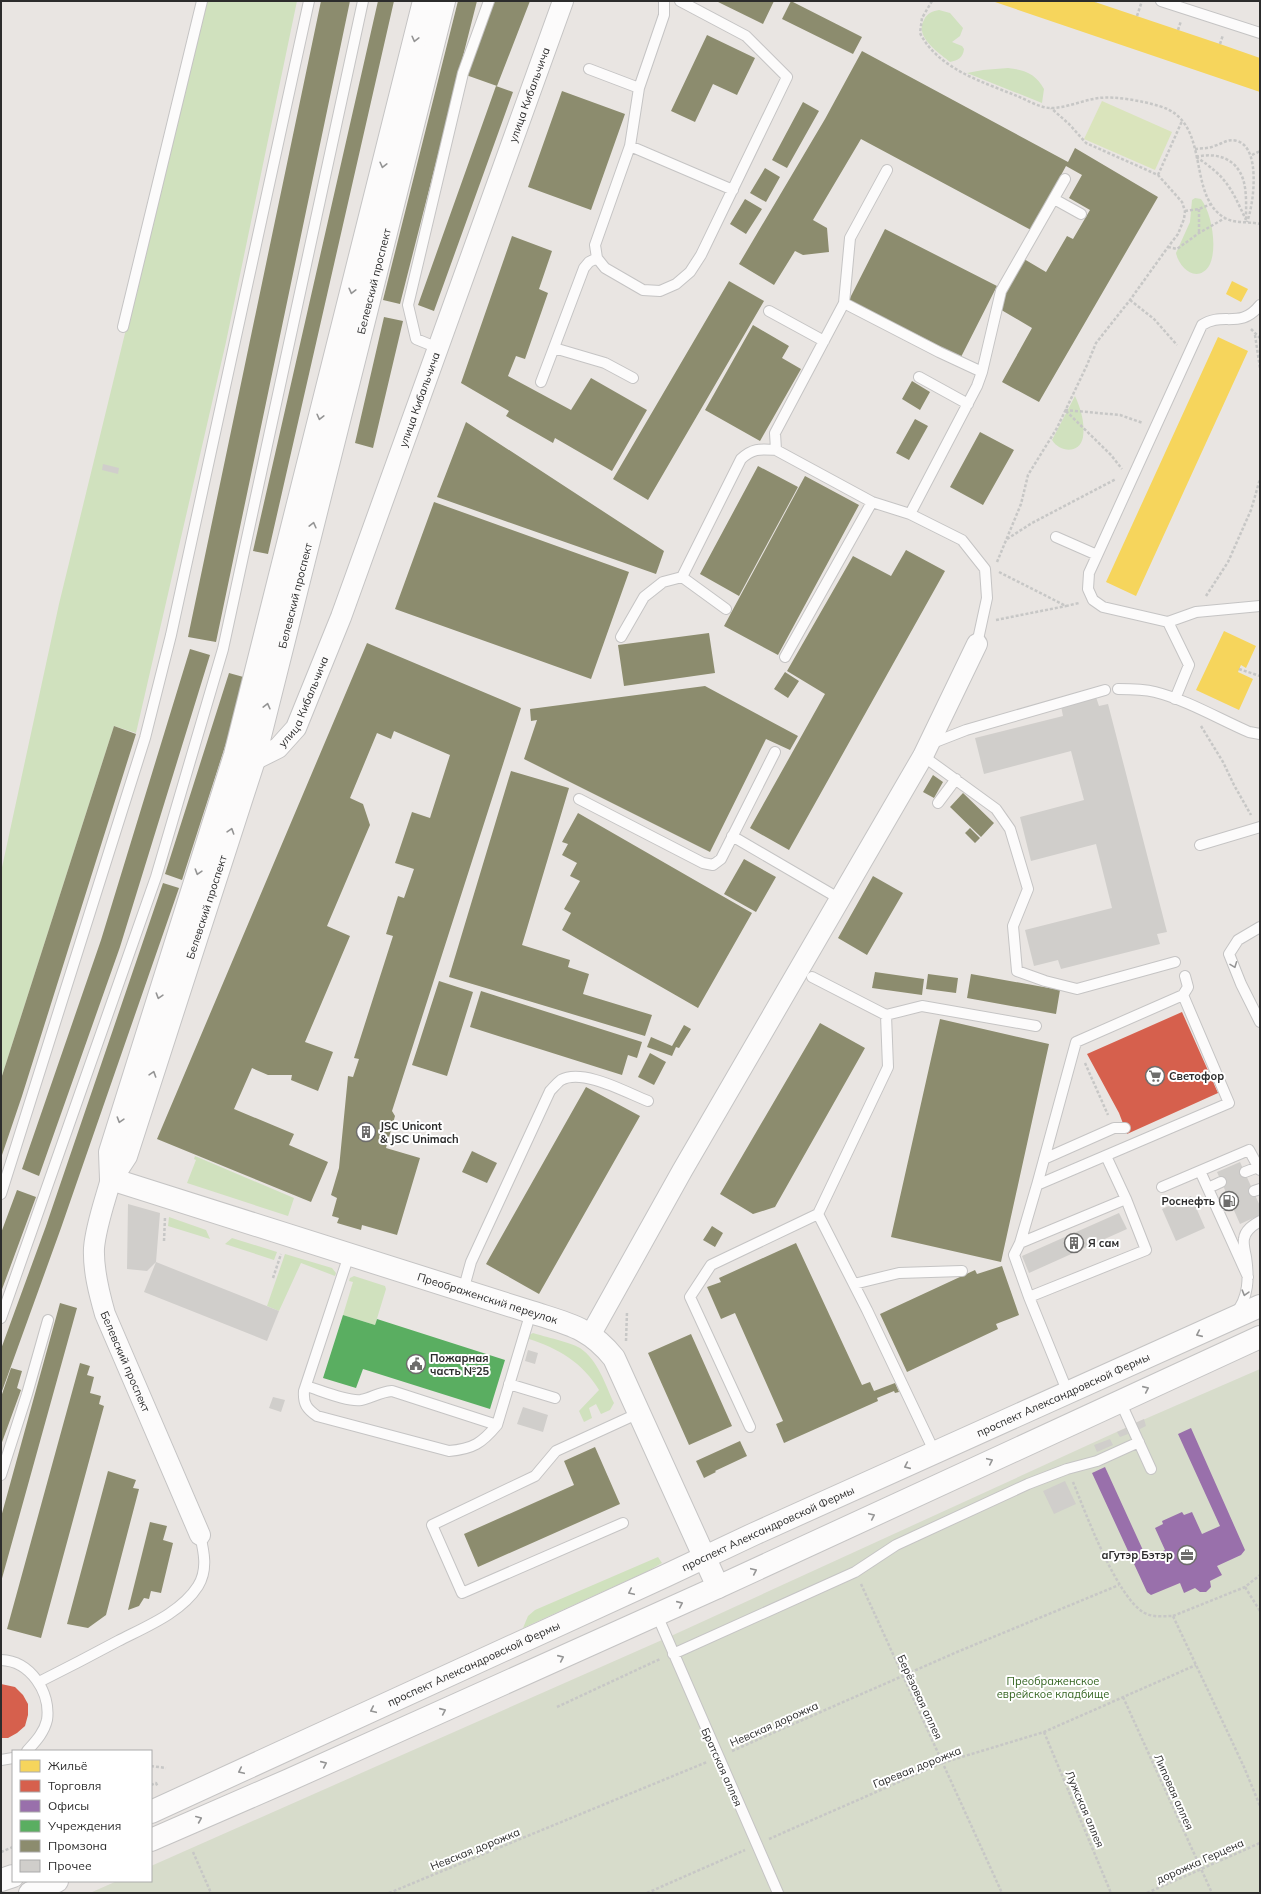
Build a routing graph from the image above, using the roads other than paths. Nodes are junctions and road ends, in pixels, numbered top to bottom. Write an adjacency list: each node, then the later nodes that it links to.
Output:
1 (202, 1): 24 (lane)
2 (309, 1): 79 (lane)
3 (363, 1): 94 (lane)
4 (424, 1): 51 (street, Белевский проспект, one-way to 51)
5 (444, 1): 51 (street, Белевский проспект, one-way to 5)
6 (489, 1): 26 (lane)
7 (563, 1): 26 (street, улица Кибальчича)
8 (664, 1): 13 (lane)
9 (680, 1): 17 (lane)
10 (1161, 1): 11 (lane)
11 (1260, 33)
12 (589, 68): 13 (lane)
13 (639, 88): 14 (lane)
14 (630, 146): 17 (lane); 20 (lane)
15 (887, 170): 21 (lane)
16 (1065, 179): 18 (lane)
17 (733, 190): 20 (lane)
18 (1054, 199): 19 (lane); 28 (lane)
19 (1081, 214)
20 (596, 258): 27 (lane)
21 (844, 304): 25 (lane); 28 (lane)
22 (1260, 305): 37 (lane)
23 (769, 311): 25 (lane)
24 (123, 327)
25 (824, 340): 33 (lane)
26 (438, 348): 51 (street, улица Кибальчича)
27 (554, 348): 30 (lane); 31 (lane)
28 (982, 372): 32 (lane)
29 (919, 377): 32 (lane)
30 (633, 378)
31 (541, 382)
32 (968, 404): 35 (lane)
33 (776, 450): 34 (lane); 38 (lane)
34 (872, 502): 35 (lane); 44 (lane)
35 (910, 514): 43 (lane)
36 (1056, 537): 37 (lane)
37 (1097, 555): 41 (lane)
38 (682, 577): 40 (lane); 42 (lane)
39 (1260, 606): 41 (lane)
40 (726, 609)
41 (1168, 622): 47 (lane)
42 (621, 637)
43 (977, 644): 49 (street)
44 (785, 657)
45 (1118, 689): 47 (lane)
46 (1105, 690): 49 (lane)
47 (1175, 699): 48 (lane)
48 (1260, 734)
49 (926, 750): 52 (lane); 58 (street)
50 (775, 752): 56 (lane)
51 (244, 757): 74 (street, Белевский проспект)
52 (956, 780): 54 (lane); 60 (lane)
53 (579, 799): 56 (lane)
54 (938, 803)
55 (1259, 827): 57 (lane)
56 (732, 836): 58 (lane)
57 (1200, 845)
58 (840, 899): 97 (street)
59 (1260, 927): 65 (lane, one-way to 65)
60 (1175, 962)
61 (812, 976): 64 (lane)
62 (1185, 976): 63 (lane)
63 (1183, 995): 69 (lane); 70 (lane)
64 (886, 1015): 66 (lane); 83 (lane)
65 (1260, 1022)
66 (1036, 1026)
67 (648, 1101): 90 (lane)
68 (1124, 1124): 70 (lane)
69 (1106, 1156): 76 (lane); 80 (lane)
70 (1044, 1159): 76 (lane)
71 (1259, 1169): 72 (lane); 73 (lane)
72 (1200, 1171): 77 (lane); 78 (lane)
73 (1245, 1172)
74 (111, 1179): 86 (street, Преображенский переулок); 112 (street, Белевский проспект)
75 (1221, 1182): 78 (lane)
76 (1037, 1185): 85 (lane)
77 (1162, 1187)
78 (1208, 1188): 82 (lane)
79 (1, 1194)
80 (1126, 1199): 85 (lane); 91 (lane)
81 (1230, 1202): 82 (lane)
82 (1217, 1208): 88 (lane)
83 (818, 1214): 89 (lane); 106 (lane)
84 (1260, 1220): 88 (lane)
85 (1020, 1243): 91 (lane)
86 (349, 1255): 90 (street, Преображенский переулок); 100 (lane)
87 (962, 1271): 89 (lane)
88 (1248, 1277): 96 (lane, one-way to 96)
89 (854, 1284): 108 (lane)
90 (463, 1291): 93 (street, Преображенский переулок)
91 (1029, 1297): 101 (lane)
92 (1260, 1306): 96 (street, проспект Александровской Фермы)
93 (531, 1312): 97 (street, Преображенский переулок); 99 (lane)
94 (1, 1318)
95 (48, 1320): 110 (lane)
96 (1229, 1320): 101 (street, проспект Александровской Фермы, one-way to 101)
97 (591, 1334): 104 (street, Преображенский переулок)
98 (1260, 1337): 103 (street, one-way to 98)
99 (510, 1384): 102 (lane); 105 (lane)
100 (306, 1386): 105 (lane); 105 (lane)
101 (1068, 1393): 108 (street, проспект Александровской Фермы)
102 (555, 1398)
103 (1120, 1401): 107 (lane); 114 (street, one-way to 103)
104 (639, 1413): 111 (lane); 113 (street, Преображенский переулок)
105 (497, 1425)
106 (750, 1427)
107 (1139, 1442): 109 (lane); 116 (lane)
108 (935, 1453): 113 (street, проспект Александровской Фермы, one-way to 113)
109 (1151, 1469)
110 (1, 1475)
111 (623, 1523)
112 (200, 1536): 118 (lane)
113 (704, 1558): 114 (street, Преображенский переулок); 122 (street, проспект Александровской Фермы, one-way to 122)
114 (718, 1587): 115 (street, one-way to 114)
115 (657, 1615): 116 (lane, Братская аллея); 123 (street, one-way to 115)
116 (673, 1654): 128 (lane, Братская аллея)
117 (1, 1660): 118 (lane)
118 (39, 1682): 119 (lane)
119 (27, 1750)
120 (12, 1758): 121 (lane)
121 (1, 1760)
122 (152, 1812)
123 (157, 1837)
124 (12, 1876): 125 (street)
125 (1, 1880)
126 (55, 1882): 127 (street)
127 (30, 1893)
128 (778, 1893)

